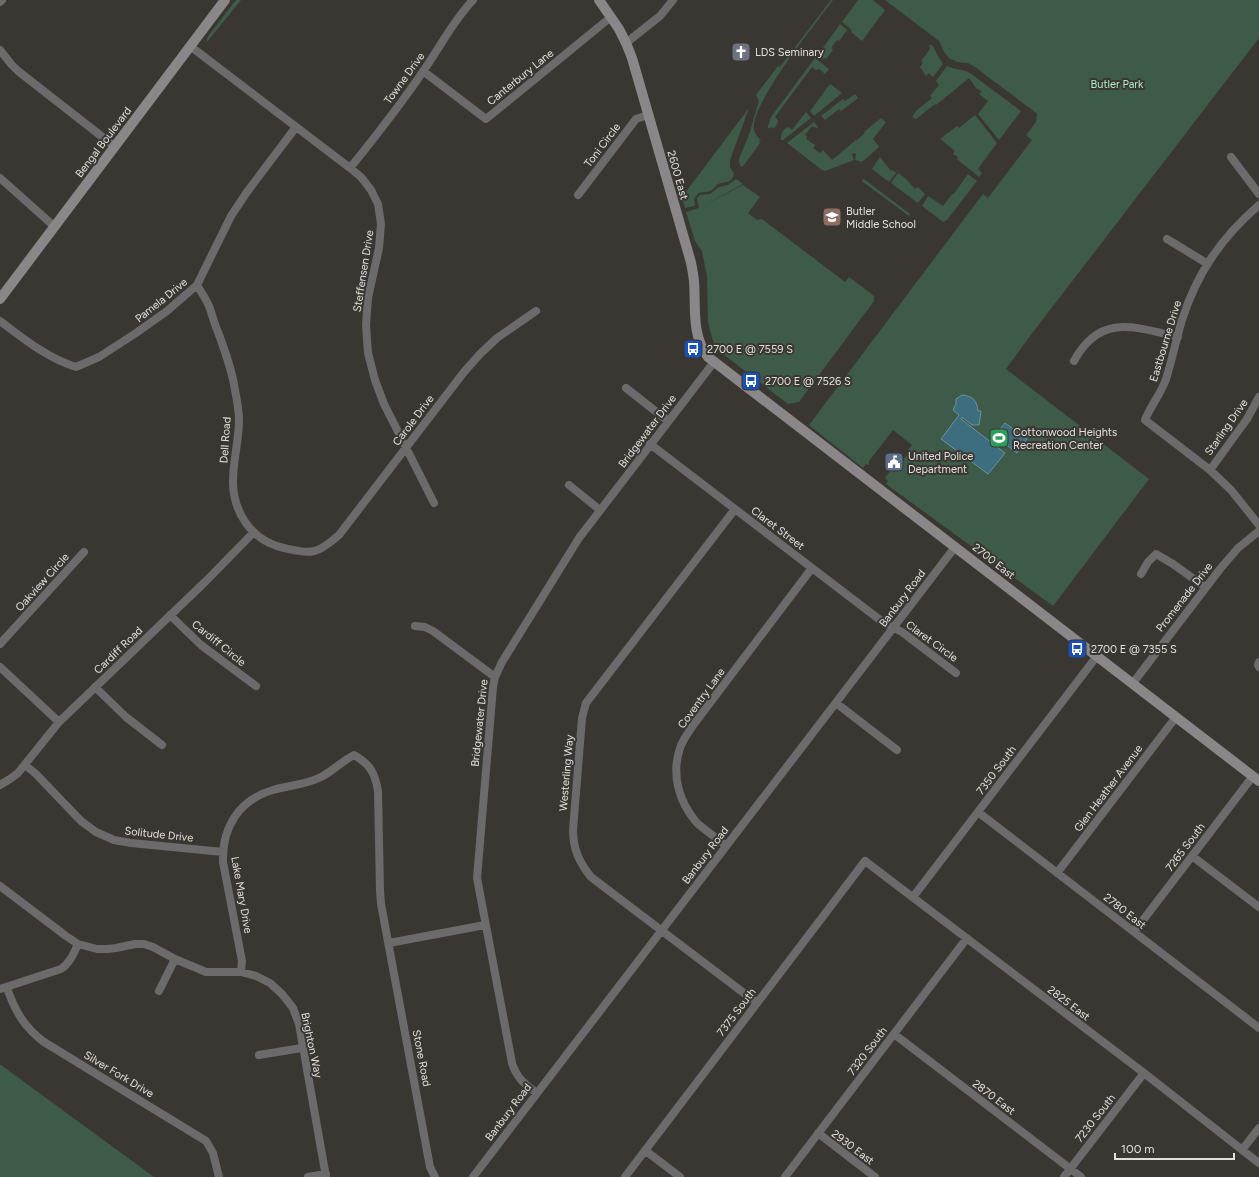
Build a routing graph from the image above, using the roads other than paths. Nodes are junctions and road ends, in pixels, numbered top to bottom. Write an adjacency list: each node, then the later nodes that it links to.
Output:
1 (2, 0): 6 (street)
2 (225, 0): 9 (street, Bengal Boulevard)
3 (473, 0): 11 (street, Towne Drive)
4 (599, 0): 7 (street, 2600 East)
5 (673, 0): 8 (street)
6 (0, 2)
7 (611, 17): 8 (street, 2600 East); 11 (street, Canterbury Lane)
8 (626, 43): 12 (street, 2600 East)
9 (190, 46): 13 (street, Steffensen Drive); 14 (street, Bengal Boulevard)
10 (0, 50): 14 (street)
11 (423, 72): 16 (street, Towne Drive)
12 (648, 115): 19 (street, Toni Circle); 30 (street, 2600 East)
13 (296, 127): 16 (street, Steffensen Drive); 24 (street, Pamela Drive)
14 (114, 146): 21 (street, Bengal Boulevard)
15 (1231, 157): 18 (street)
16 (350, 168): 35 (street, Steffensen Drive)
17 (0, 178): 21 (street)
18 (1259, 194)
19 (578, 195)
20 (1259, 205): 23 (street, Eastbourne Drive)
21 (55, 227): 25 (street, Bengal Boulevard)
22 (1167, 239): 23 (street)
23 (1208, 264): 28 (street, Eastbourne Drive)
24 (197, 284): 27 (street, Pamela Drive); 43 (street, Dell Road)
25 (0, 299)
26 (536, 311): 35 (street, Carole Drive)
27 (0, 321)
28 (1178, 338): 29 (street); 36 (street, Eastbourne Drive)
29 (1074, 361)
30 (714, 362): 33 (street, Bridgewater Drive); 44 (street, 2700 East)
31 (626, 388): 33 (street)
32 (1259, 397): 36 (street, Starling Drive)
33 (668, 421): 34 (street, Bridgewater Drive)
34 (650, 444): 39 (street, Claret Street); 40 (street, Bridgewater Drive)
35 (406, 448): 38 (street, Steffensen Drive); 46 (street, Carole Drive)
36 (1210, 470): 41 (street, Eastbourne Drive)
37 (569, 485): 40 (street)
38 (434, 503)
39 (735, 509): 47 (street, Claret Street); 82 (street, Westerling Way)
40 (600, 510): 59 (street, Bridgewater Drive)
41 (1259, 525)
42 (1259, 531): 49 (street, Promenade Drive)
43 (253, 533): 46 (street, Dell Road); 50 (street, Cardiff Road)
44 (955, 547): 52 (street, Banbury Road); 54 (street, 2700 East)
45 (84, 552): 53 (street, Oakview Circle)
46 (316, 552)
47 (812, 568): 52 (street, Claret Street); 73 (street, Coventry Lane)
48 (1141, 574): 49 (street)
49 (1205, 587): 60 (street, Promenade Drive)
50 (170, 615): 61 (street, Cardiff Circle); 62 (street, Cardiff Road)
51 (415, 626): 59 (street)
52 (893, 628): 58 (street, Claret Circle); 63 (street, Banbury Road)
53 (0, 644)
54 (1097, 656): 60 (street, 2700 East); 72 (street, 7350 South)
55 (1259, 662): 57 (street)
56 (0, 667): 65 (street)
57 (1259, 667)
58 (956, 673)
59 (495, 677): 81 (street, Bridgewater Drive)
60 (1133, 683): 64 (street, 2700 East)
61 (256, 686)
62 (96, 687): 65 (street, Cardiff Road); 66 (street)
63 (836, 703): 67 (street); 73 (street, Banbury Road)
64 (1176, 717): 70 (street, 2700 East); 77 (street, Glen Heather Avenue)
65 (59, 722): 69 (street, Cardiff Road)
66 (162, 745)
67 (898, 750)
68 (354, 755): 74 (street, Lake Mary Drive); 85 (street, Stone Road)
69 (25, 765): 71 (street, Cardiff Road); 74 (street, Solitude Drive)
70 (1256, 778): 75 (street, 7265 South)
71 (0, 785)
72 (978, 812): 77 (street, 2780 East); 79 (street, 7350 South)
73 (726, 846): 82 (street, Banbury Road)
74 (223, 852): 88 (street, Lake Mary Drive)
75 (1192, 856): 80 (street); 83 (street, 7265 South)
76 (866, 861): 79 (street, 2825 East); 91 (street, 7375 South)
77 (1057, 873): 83 (street, 2780 East)
78 (0, 886): 86 (street, Brighton Way)
79 (912, 897): 84 (street, 2825 East)
80 (1259, 907)
81 (485, 925): 85 (street); 97 (street, Bridgewater Drive)
82 (661, 931): 91 (street, Westerling Way); 97 (street, Banbury Road)
83 (1134, 932): 92 (street, 2780 East)
84 (967, 938): 93 (street, 7320 South); 96 (street, 2825 East)
85 (389, 943): 107 (street, Stone Road)
86 (78, 944): 87 (street, Brighton Way); 89 (street)
87 (175, 959): 88 (street, Brighton Way); 90 (street)
88 (241, 972): 94 (street, Brighton Way)
89 (4, 989): 105 (street, Silver Fork Drive)
90 (159, 991)
91 (757, 1003): 101 (street, 7375 South)
92 (1259, 1028)
93 (894, 1034): 99 (street, 7320 South); 103 (street, 2870 East)
94 (302, 1048): 95 (street); 104 (street, Brighton Way)
95 (259, 1055)
96 (1144, 1073): 100 (street, 2825 East); 103 (street, 7230 South)
97 (537, 1093): 108 (street, Banbury Road)
98 (1259, 1128): 100 (street)
99 (818, 1134): 111 (street, 7320 South); 112 (street, 2930 East)
100 (1242, 1150): 102 (street, 2825 East)
101 (646, 1151): 109 (street, 7375 South); 110 (street)
102 (1259, 1163)
103 (1070, 1169): 113 (street, 7230 South); 114 (street, 2870 East)
104 (326, 1175): 106 (street)
105 (219, 1177)
106 (308, 1177)
107 (435, 1177)
108 (473, 1177)
109 (625, 1177)
110 (680, 1177)
111 (785, 1177)
112 (875, 1177)
113 (1064, 1177)
114 (1081, 1177)

